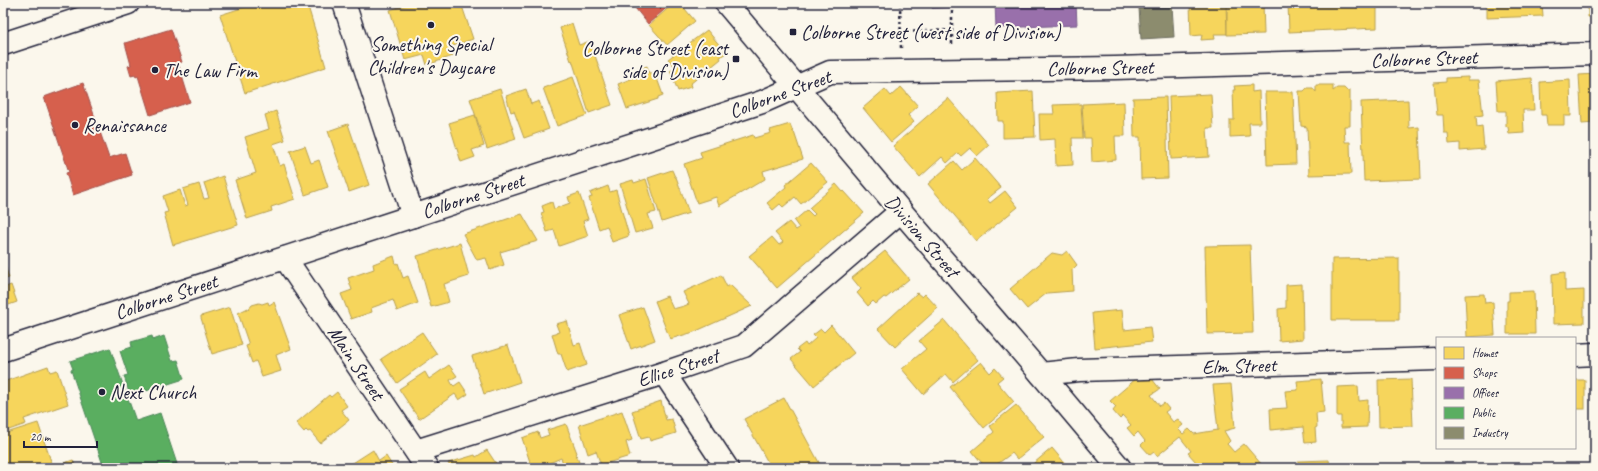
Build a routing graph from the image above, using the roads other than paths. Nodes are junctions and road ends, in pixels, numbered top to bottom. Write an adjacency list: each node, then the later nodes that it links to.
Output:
1 (128, 3): 4 (street)
2 (344, 3): 8 (street)
3 (726, 3): 6 (street, Division Street)
4 (3, 44)
5 (1595, 54): 6 (street, Colborne Street)
6 (796, 86): 7 (street, Division Street); 8 (street, Colborne Street)
7 (901, 211): 14 (street, Ellice Street); 15 (street, Division Street)
8 (412, 216): 9 (street, Colborne Street)
9 (285, 258): 10 (street, Colborne Street); 16 (street, Main Street)
10 (3, 350)
11 (1595, 354): 12 (street)
12 (1576, 355)
13 (1436, 359): 15 (street, Elm Street)
14 (664, 373): 16 (street, Ellice Street); 17 (street)
15 (1041, 374): 18 (street, Division Street)
16 (422, 459)
17 (727, 468)
18 (1120, 468)

